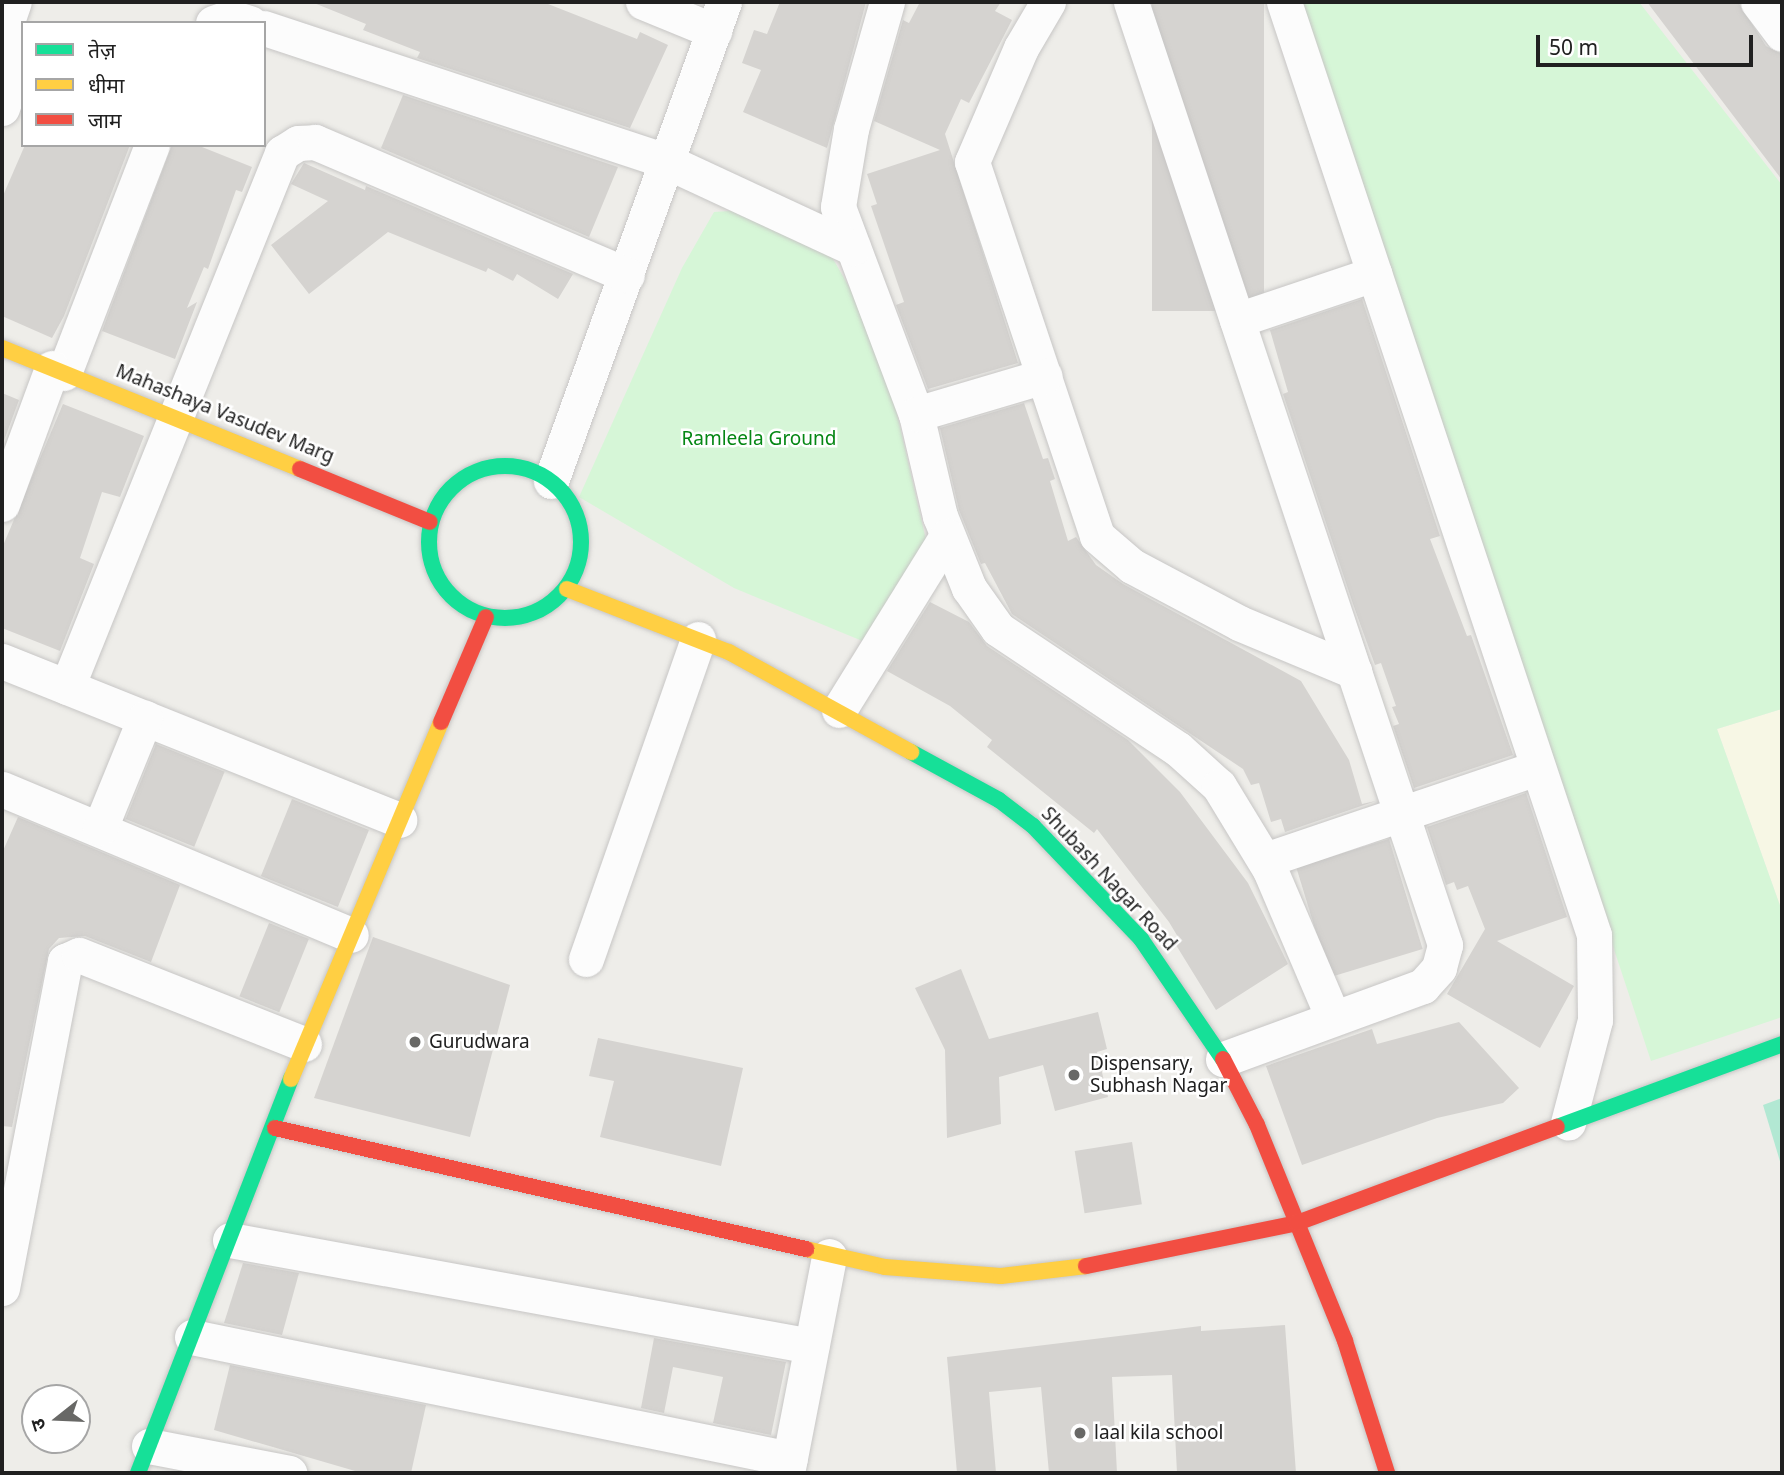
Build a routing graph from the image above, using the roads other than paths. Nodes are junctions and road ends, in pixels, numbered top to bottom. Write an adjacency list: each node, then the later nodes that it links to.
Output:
1 (14, 2): 17 (street)
2 (38, 2): 11 (street)
3 (216, 2): 12 (street)
4 (643, 2): 10 (street)
5 (887, 2): 22 (street)
6 (1048, 2): 28 (street)
7 (1131, 2): 25 (street)
8 (1284, 2): 23 (street)
9 (1758, 2): 16 (street)
10 (719, 16): 21 (street)
11 (32, 21)
12 (213, 21)
13 (219, 21): 14 (street)
14 (243, 21)
15 (266, 29): 21 (street)
16 (1782, 34)
17 (2, 36)
18 (21, 52): 19 (street)
19 (2, 108)
20 (151, 147): 27 (street)
21 (668, 163): 22 (street); 24 (street)
22 (853, 248): 29 (street)
23 (1374, 274): 25 (street); 43 (street)
24 (627, 275): 30 (street); 31 (street)
25 (1237, 320): 39 (street)
26 (2, 348): 27 (street, Mahashaya Vasudev Marg)
27 (58, 370): 30 (street, Mahashaya Vasudev Marg); 32 (street)
28 (1044, 376): 29 (street); 39 (street)
29 (916, 414): 34 (street)
30 (174, 416): 33 (street, Mahashaya Vasudev Marg); 40 (street)
31 (551, 481): 33 (street); 35 (street)
32 (2, 504)
33 (430, 522): 36 (street)
34 (947, 537): 41 (street); 48 (street)
35 (566, 589): 36 (street); 37 (street, Shubash Nagar Road)
36 (486, 617): 46 (street)
37 (698, 639): 41 (street, Shubash Nagar Road); 50 (street)
38 (2, 660): 40 (street)
39 (1354, 671): 45 (street)
40 (67, 687): 42 (street)
41 (839, 710): 54 (street, Shubash Nagar Road)
42 (145, 718): 46 (street); 47 (street)
43 (1537, 768): 45 (street); 55 (street)
44 (2, 789): 47 (street)
45 (1401, 815): 48 (street); 51 (street)
46 (399, 820): 49 (street)
47 (100, 828): 49 (street)
48 (1265, 860): 51 (street)
49 (351, 935): 52 (street)
50 (586, 959)
51 (1333, 1018): 54 (street)
52 (304, 1044): 56 (street); 57 (street)
53 (1782, 1044): 55 (street)
54 (1223, 1059): 58 (street, Shubash Nagar Road)
55 (1568, 1123): 58 (street)
56 (275, 1128): 59 (street); 60 (street)
57 (13, 1174): 61 (street)
58 (1297, 1223): 60 (street); 67 (street, Shubash Nagar Road)
59 (230, 1240): 62 (street); 63 (street)
60 (829, 1256): 63 (street)
61 (2, 1288)
62 (192, 1337): 64 (street); 65 (street)
63 (811, 1346): 65 (street)
64 (143, 1460): 66 (street)
65 (789, 1466)
66 (289, 1473)
67 (1387, 1473)

